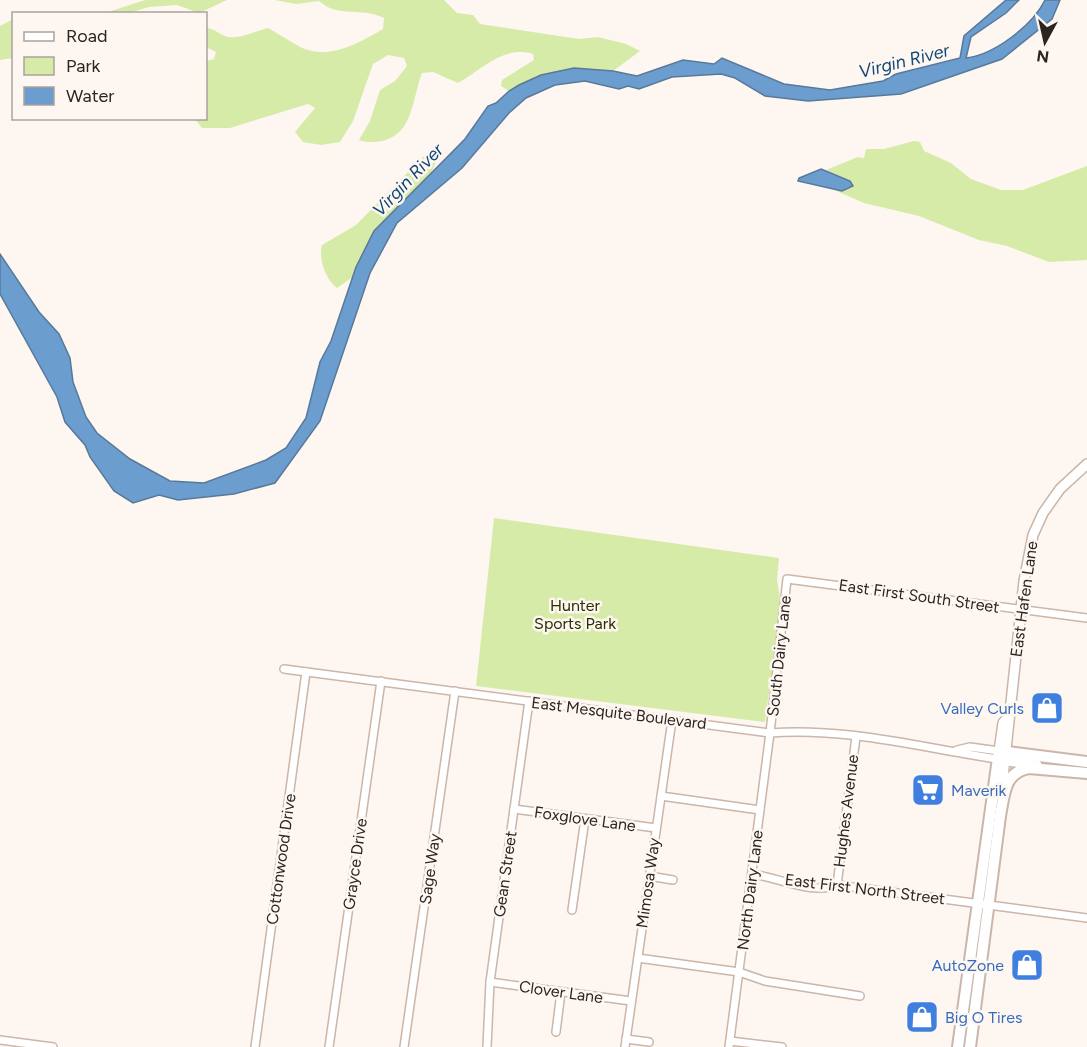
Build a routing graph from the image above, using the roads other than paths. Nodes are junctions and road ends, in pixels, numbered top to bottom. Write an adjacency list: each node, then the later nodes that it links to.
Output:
1 (1087, 464): 3 (main road, East Hafen Lane)
2 (787, 579): 3 (street, East First South Street); 11 (street, South Dairy Lane)
3 (1021, 610): 4 (street, East First South Street); 13 (main road, East Hafen Lane)
4 (1087, 618)
5 (284, 669): 6 (street, East Mesquite Boulevard)
6 (306, 672): 7 (street, East Mesquite Boulevard); 43 (street, Cottonwood Drive)
7 (381, 681): 8 (street, East Mesquite Boulevard); 44 (street, Grayce Drive)
8 (455, 691): 9 (street, East Mesquite Boulevard); 45 (street, Sage Way)
9 (529, 701): 10 (street, East Mesquite Boulevard); 18 (street, Gean Street)
10 (672, 720): 11 (street, East Mesquite Boulevard); 17 (street, Mimosa Way)
11 (770, 733): 12 (street, East Mesquite Boulevard); 19 (street, North Dairy Lane)
12 (856, 737): 13 (street, East Mesquite Boulevard); 26 (street, Hughes Avenue)
13 (1002, 756): 14 (main road, East Mesquite Boulevard); 15 (main road, East Mesquite Boulevard); 20 (main road, East Hafen Lane); 27 (main road)
14 (1087, 762)
15 (1058, 769): 16 (main road, East Mesquite Boulevard); 20 (main road)
16 (1087, 773)
17 (661, 796): 19 (street); 22 (street, Mimosa Way)
18 (514, 809): 21 (street, Foxglove Lane); 32 (street, Gean Street)
19 (760, 810): 23 (street, North Dairy Lane)
20 (1000, 816): 27 (main road)
21 (585, 819): 22 (street, Foxglove Lane); 28 (street)
22 (656, 828): 24 (street, Mimosa Way)
23 (752, 874): 26 (street, East First North Street); 31 (street, North Dairy Lane)
24 (649, 876): 25 (street); 30 (street, Mimosa Way)
25 (673, 880)
26 (837, 885): 27 (street, East First North Street)
27 (982, 905): 29 (street, East First North Street); 36 (main road); 50 (main road)
28 (572, 910)
29 (1087, 918)
30 (638, 958): 31 (street); 35 (street, Mimosa Way)
31 (739, 972): 34 (street); 41 (street, North Dairy Lane)
32 (490, 982): 33 (street, Clover Lane); 46 (street, Gean Street)
33 (561, 992): 35 (street, Clover Lane); 37 (street)
34 (860, 996)
35 (631, 1001): 38 (street, Mimosa Way)
36 (964, 1003): 49 (main road); 50 (main road)
37 (556, 1032)
38 (626, 1039): 40 (street); 47 (street, Mimosa Way)
39 (0, 1040): 42 (street)
40 (649, 1042)
41 (729, 1044): 48 (street)
42 (48, 1047)
43 (255, 1047)
44 (329, 1047)
45 (405, 1047)
46 (487, 1047)
47 (625, 1047)
48 (782, 1047)
49 (958, 1047)
50 (968, 1047)

